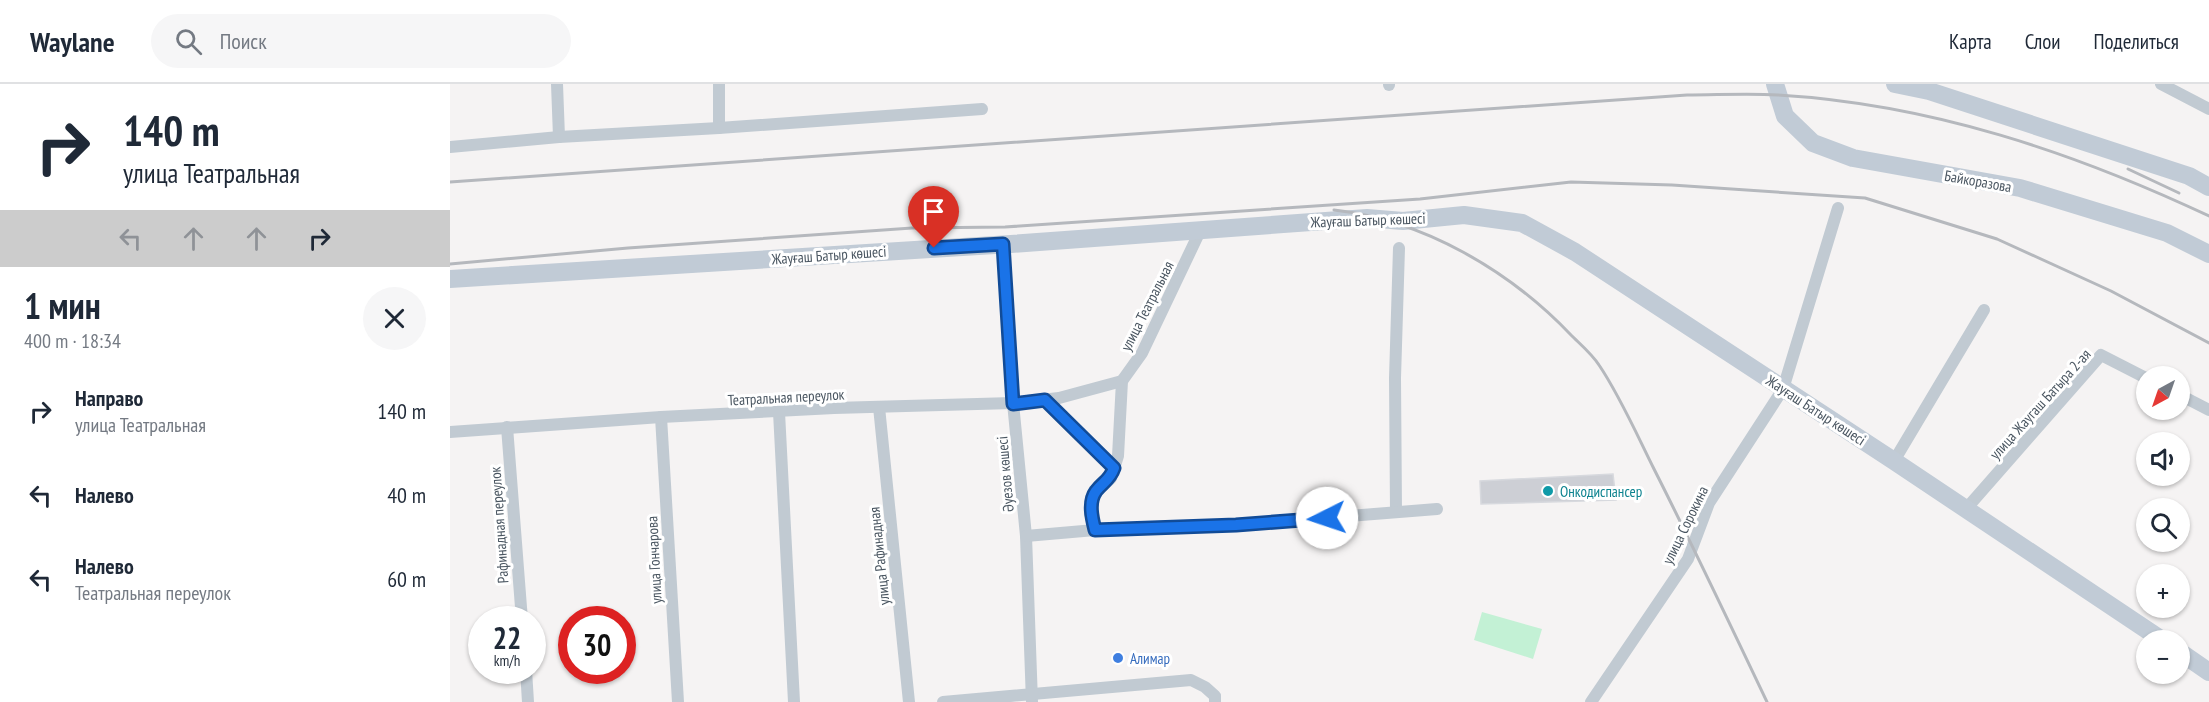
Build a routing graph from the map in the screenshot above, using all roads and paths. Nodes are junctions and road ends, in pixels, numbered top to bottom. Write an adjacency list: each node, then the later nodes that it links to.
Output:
1 (557, 84): 9 (street)
2 (720, 84): 8 (street)
3 (1775, 84): 16 (main road, Байкоразова)
4 (1895, 84): 11 (main road)
5 (2161, 84): 7 (street)
6 (982, 109): 8 (street)
7 (2209, 109)
8 (719, 128): 9 (street)
9 (559, 136): 10 (street)
10 (450, 147)
11 (2209, 187)
12 (1838, 208): 21 (street)
13 (1201, 230): 14 (main road, Жауғаш Батыр көшесі); 20 (street, улица Театральная); 21 (main road, Жауғаш Батыр көшесі)
14 (1003, 244): 17 (main road, Жауғаш Батыр көшесі); 24 (street, Әуезов көшесі)
15 (1400, 248): 35 (street)
16 (2209, 254)
17 (450, 279)
18 (1984, 310): 31 (street)
19 (2136, 373): 33 (street, улица Жаугаш Батыра 2-ая)
20 (1122, 381): 22 (street, Театральная переулок); 32 (street)
21 (1783, 389): 31 (main road, Жауғаш Батыр көшесі); 50 (street, улица Сорокина)
22 (1045, 400): 24 (street, Театральная переулок); 32 (street)
23 (2190, 400): 26 (street)
24 (1013, 404): 25 (street, Театральная переулок); 37 (street, Әуезов көшесі)
25 (879, 407): 27 (street, Театральная переулок); 47 (street, улица Рафинадная)
26 (2209, 410)
27 (779, 412): 28 (street, Театральная переулок); 46 (street)
28 (661, 417): 29 (street, Театральная переулок); 45 (street, улица Гончарова)
29 (507, 427): 30 (street, Театральная переулок); 38 (street, Рафинадная переулок)
30 (450, 432)
31 (1894, 460): 33 (main road, Жауғаш Батыр көшесі)
32 (1114, 468): 36 (street)
33 (1966, 508): 39 (main road, Жауғаш Батыр көшесі)
34 (1437, 509): 35 (street)
35 (1396, 512): 36 (street)
36 (1095, 530): 37 (street)
37 (1026, 536): 43 (street, Әуезов көшесі)
38 (521, 606)
39 (2147, 630)
40 (2190, 659): 41 (main road)
41 (2209, 672)
42 (527, 684): 44 (street)
43 (1031, 698): 48 (street); 49 (street)
44 (528, 702)
45 (678, 702)
46 (794, 702)
47 (909, 702)
48 (943, 702)
49 (1215, 702)
50 (1591, 702)

